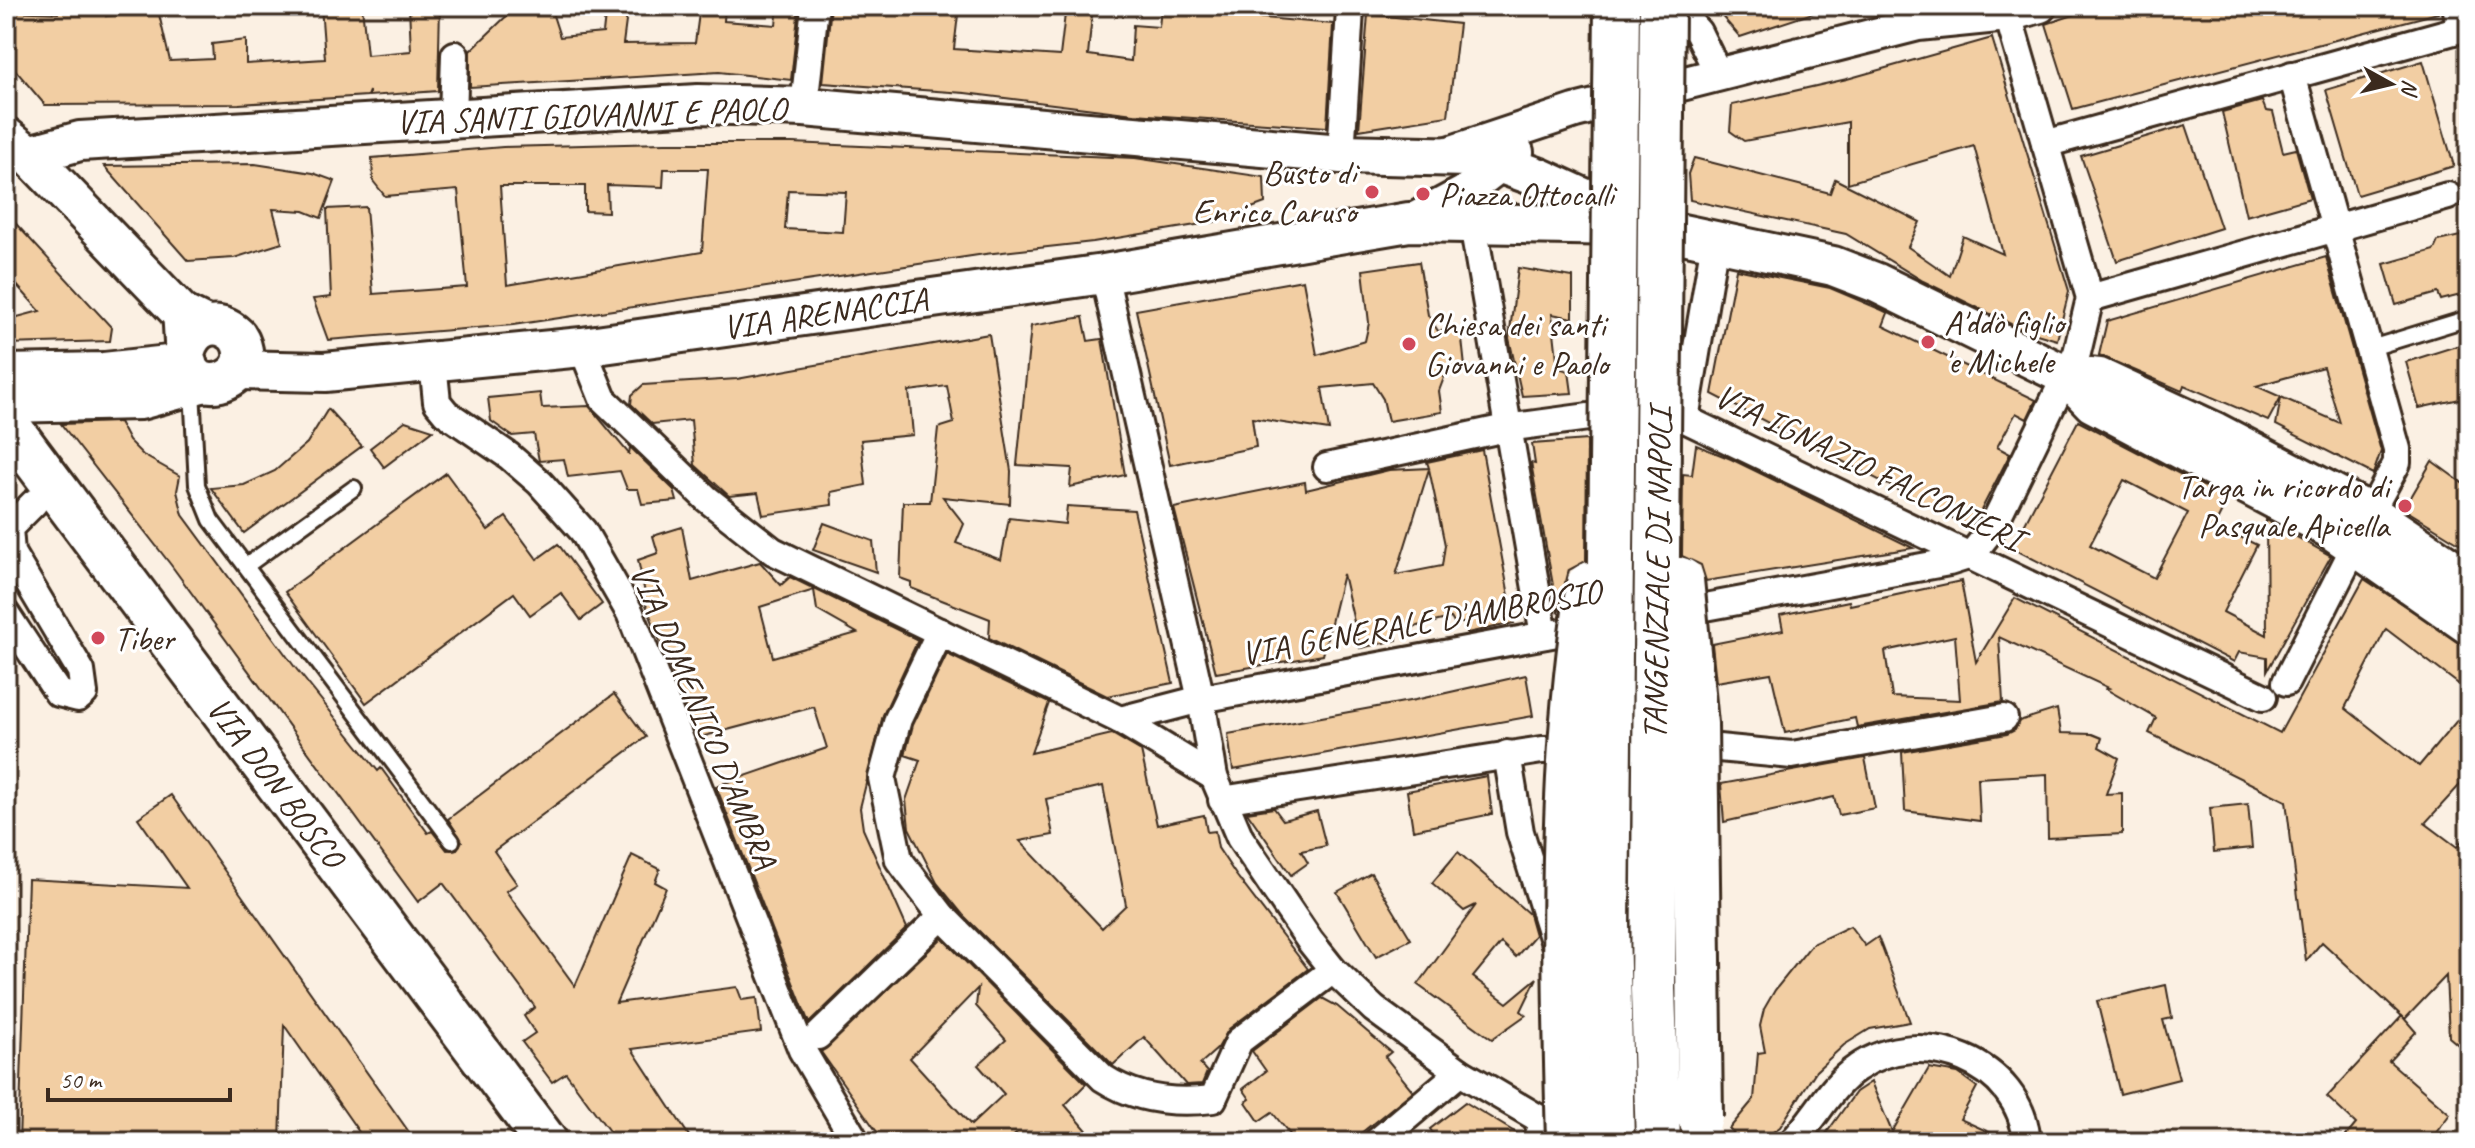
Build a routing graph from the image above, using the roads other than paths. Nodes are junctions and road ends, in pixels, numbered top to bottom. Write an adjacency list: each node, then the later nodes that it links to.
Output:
1 (815, 6): 13 (street)
2 (1346, 6): 19 (street)
3 (1617, 6): 67 (highway, TANGENZIALE DI NAPOLI, bridge)
4 (1950, 6): 9 (street)
5 (2040, 6): 8 (street)
6 (2456, 6): 12 (street)
7 (1672, 10): 11 (street); 31 (highway, TANGENZIALE DI NAPOLI, bridge)
8 (2007, 10): 9 (street); 17 (street)
9 (1918, 24): 11 (street)
10 (455, 55): 14 (street)
11 (1719, 75): 15 (street)
12 (2292, 75): 17 (street); 26 (street)
13 (804, 107): 14 (main road, VIA SANTI GIOVANNI E PAOLO); 19 (main road, VIA SANTI GIOVANNI E PAOLO)
14 (453, 117): 18 (main road, VIA SANTI GIOVANNI E PAOLO)
15 (1559, 117): 20 (street); 21 (street)
16 (6, 123): 18 (main road)
17 (2045, 144): 29 (street)
18 (17, 146): 33 (main road)
19 (1341, 154): 20 (main road, VIA SANTI GIOVANNI E PAOLO)
20 (1442, 155): 21 (main road, VIA SANTI GIOVANNI E PAOLO)
21 (1504, 165): 23 (street); 25 (main road, VIA SANTI GIOVANNI E PAOLO)
22 (2448, 196): 26 (street)
23 (1409, 222): 24 (main road, VIA ARENACCIA); 28 (main road, VIA ARENACCIA)
24 (1473, 224): 25 (main road, VIA ARENACCIA); 41 (street)
25 (1645, 226): 27 (main road)
26 (2336, 227): 29 (street); 34 (street)
27 (1715, 241): 38 (main road); 40 (street)
28 (1104, 274): 32 (main road, VIA ARENACCIA); 56 (street)
29 (2090, 298): 38 (street)
30 (2469, 318): 34 (lane)
31 (1660, 343): 66 (highway, bridge); 72 (highway, TANGENZIALE DI NAPOLI, bridge)
32 (582, 347): 35 (main road, VIA ARENACCIA); 52 (street)
33 (196, 348): 35 (main road, VIA ARENACCIA); 36 (main road, VIA ARENACCIA); 36 (main road); 39 (main road, VIA ARENACCIA); 48 (lane)
34 (2371, 348): 46 (street)
35 (433, 363): 70 (street, VIA DOMENICO D'AMBRA)
36 (135, 369): 37 (main road, VIA ARENACCIA)
37 (6, 374)
38 (2067, 376): 46 (main road); 47 (street)
39 (6, 403)
40 (1685, 419): 41 (street, VIA IGNAZIO FALCONIERI); 47 (street, VIA IGNAZIO FALCONIERI)
41 (1506, 428): 43 (street, VIA IGNAZIO FALCONIERI); 53 (street)
42 (13, 445): 45 (main road, VIA DON BOSCO)
43 (1327, 467)
44 (354, 488): 48 (lane)
45 (44, 495): 50 (street); 68 (main road, VIA DON BOSCO); 69 (main road, VIA DON BOSCO)
46 (2363, 529): 49 (main road); 51 (main road); 54 (street)
47 (1971, 555): 53 (street, VIA GENERALE D'AMBROSIO); 55 (street, VIA IGNAZIO FALCONIERI)
48 (246, 566): 61 (lane)
49 (2469, 580)
50 (6, 614)
51 (2469, 625)
52 (940, 632): 58 (street); 62 (street)
53 (1544, 635): 56 (street, VIA GENERALE D'AMBROSIO)
54 (2286, 682)
55 (2263, 697)
56 (1201, 699): 58 (street, VIA GENERALE D'AMBROSIO); 60 (street)
57 (2004, 718): 59 (street)
58 (1120, 720): 60 (street)
59 (1507, 754): 60 (street); 67 (street)
60 (1218, 789): 63 (street)
61 (452, 841)
62 (942, 916): 63 (street); 64 (street)
63 (1333, 970): 65 (street)
64 (818, 1036)
65 (1460, 1072): 67 (street); 71 (street)
66 (1700, 1117)
67 (1571, 1137)
68 (510, 1142)
69 (546, 1142)
70 (856, 1142)
71 (1377, 1142)
72 (1658, 1142)
73 (1792, 1142): 74 (street)
74 (2027, 1142)

